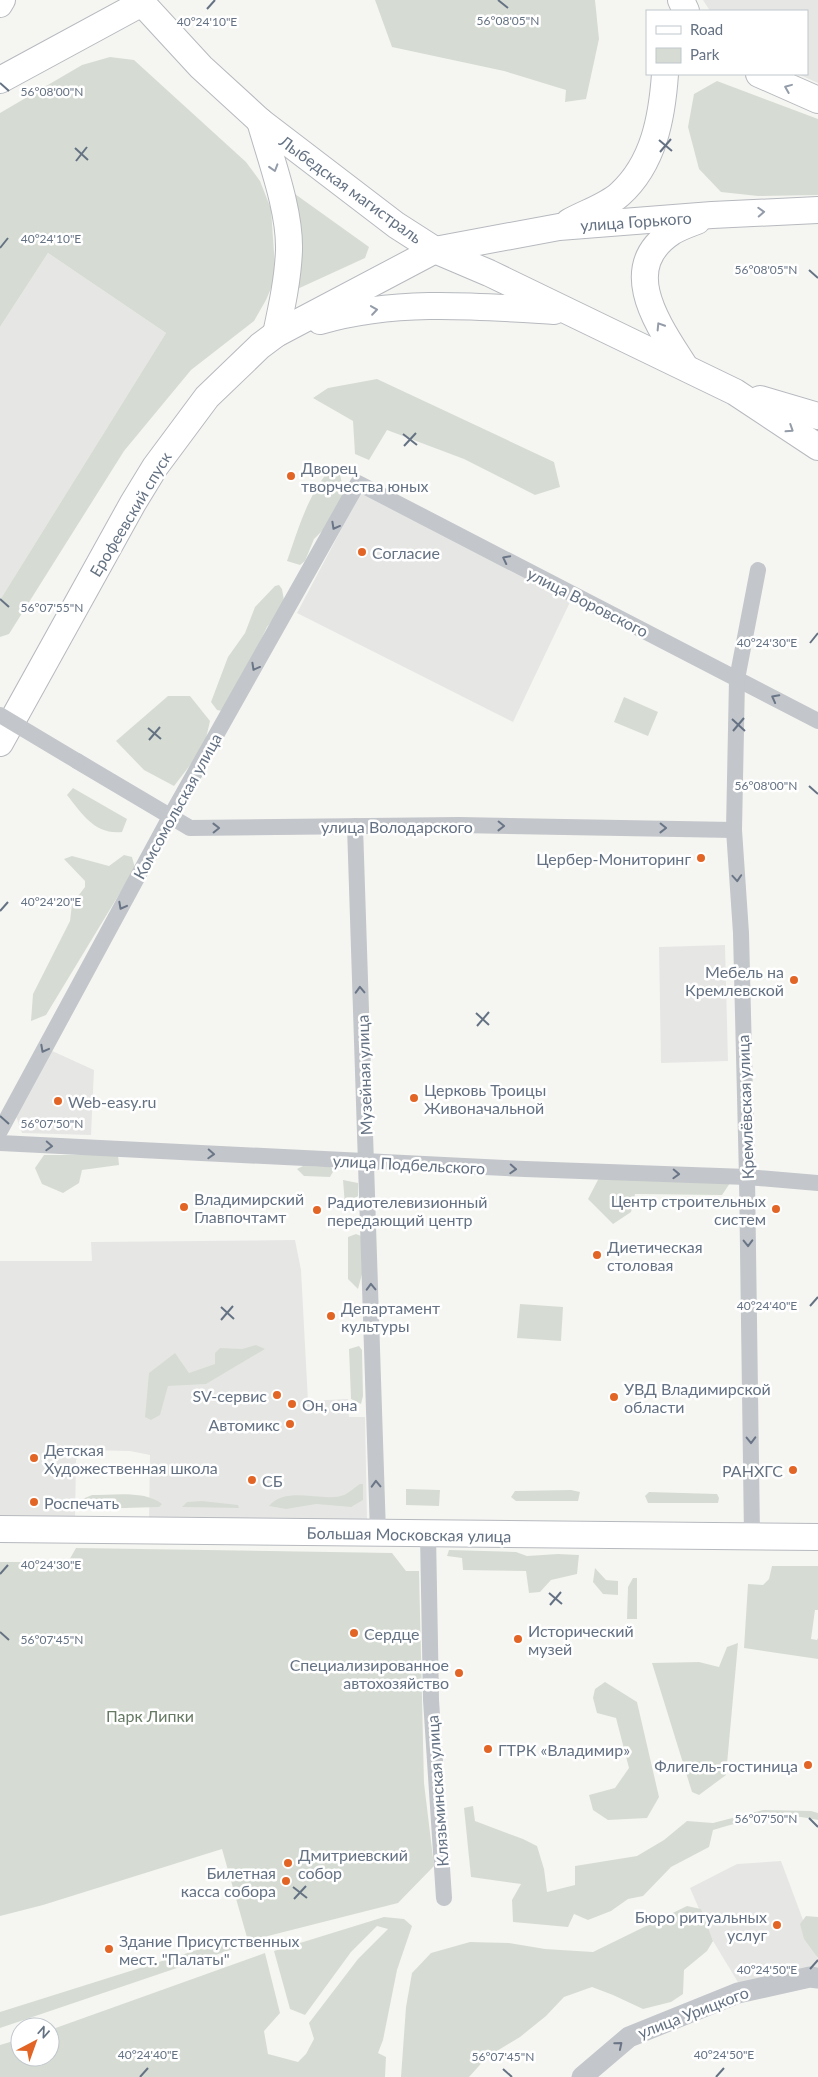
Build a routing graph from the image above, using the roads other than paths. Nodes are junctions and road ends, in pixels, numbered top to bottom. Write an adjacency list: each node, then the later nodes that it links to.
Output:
1 (3, 0): 3 (main road)
2 (141, 1): 6 (main road); 8 (main road, Лыбедская магистраль)
3 (0, 5)
4 (665, 75): 11 (main road, улица Горького)
5 (761, 75): 7 (main road, one-way to 5)
6 (0, 80)
7 (818, 100)
8 (260, 121): 12 (main road, Лыбедская магистраль); 14 (main road, one-way to 14)
9 (818, 210): 10 (main road, улица Горького, one-way to 9)
10 (712, 215): 11 (main road, улица Горького); 15 (main road, one-way to 10)
11 (559, 227): 12 (main road, улица Горького)
12 (435, 250): 13 (main road, Лыбедская магистраль); 14 (main road, Ерофеевский спуск)
13 (566, 311): 14 (main road, one-way to 13); 15 (main road, Лыбедская магистраль)
14 (276, 334): 24 (main road, Ерофеевский спуск)
15 (685, 368): 16 (main road, Лыбедская магистраль)
16 (735, 392): 17 (main road, Лыбедская магистраль); 18 (main road, Лыбедская магистраль, one-way to 18)
17 (818, 416)
18 (818, 447)
19 (358, 483): 21 (street, улица Воровского, one-way to 19); 25 (street, Комсомольская улица, one-way to 25)
20 (758, 570): 21 (street, Кремлёвская улица)
21 (737, 678): 23 (street, улица Воровского, one-way to 21); 27 (street, Кремлёвская улица)
22 (0, 715): 25 (street, улица Володарского, bridge)
23 (818, 721)
24 (0, 743)
25 (170, 817): 26 (street, улица Володарского, one-way to 26); 28 (street, Комсомольская улица, one-way to 28)
26 (355, 826): 27 (street, улица Володарского, one-way to 27); 30 (street, Музейная улица, one-way to 26)
27 (734, 830): 31 (street, Кремлёвская улица, one-way to 31)
28 (0, 1131)
29 (0, 1143): 30 (street, улица Подбельского, one-way to 30)
30 (366, 1162): 31 (street, улица Подбельского, one-way to 31); 34 (street, Музейная улица, one-way to 30)
31 (747, 1177): 32 (street, улица Подбельского); 36 (street, Кремлёвская улица, one-way to 36)
32 (818, 1183)
33 (0, 1529): 34 (main road, Большая Московская улица)
34 (378, 1533): 35 (main road, Большая Московская улица)
35 (428, 1534): 36 (main road, Большая Московская улица); 38 (street, Клязьминская улица)
36 (752, 1536): 37 (main road, Большая Московская улица)
37 (818, 1537)
38 (444, 1898)
39 (818, 1978): 40 (street, улица Урицкого, one-way to 39)
40 (588, 2075)

